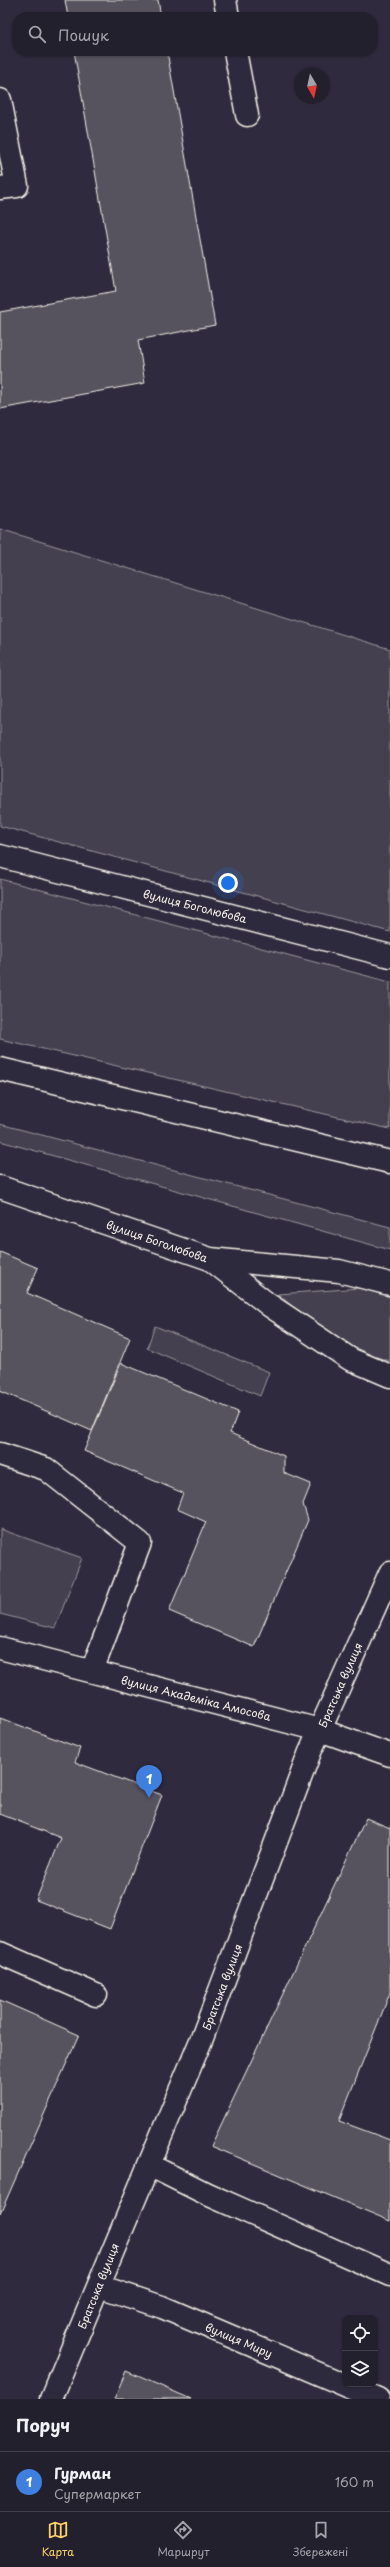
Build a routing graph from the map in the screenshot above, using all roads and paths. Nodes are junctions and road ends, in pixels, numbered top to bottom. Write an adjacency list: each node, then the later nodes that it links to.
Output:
1 (225, 0): 2 (street)
2 (227, 12)
3 (235, 56): 5 (street)
4 (0, 100): 6 (street)
5 (247, 115)
6 (0, 188)
7 (0, 856): 8 (street, вулиця Боголюбова)
8 (390, 956)
9 (0, 1069): 10 (street)
10 (390, 1162)
11 (0, 1187): 12 (street, вулиця Боголюбова)
12 (210, 1259): 13 (street, вулиця Боголюбова); 14 (street)
13 (390, 1284)
14 (390, 1376)
15 (0, 1454): 18 (street)
16 (390, 1573): 19 (street, Братська вулиця)
17 (0, 1648): 18 (street, вулиця Академіка Амосова)
18 (92, 1671): 19 (street, вулиця Академіка Амосова)
19 (320, 1730): 20 (street, вулиця Академіка Амосова); 23 (street, Братська вулиця)
20 (390, 1755)
21 (0, 1953): 22 (street)
22 (96, 1994)
23 (149, 2165): 24 (street); 25 (street, Братська вулиця)
24 (390, 2276)
25 (99, 2286): 26 (street, Братська вулиця); 27 (street, вулиця Миру)
26 (51, 2399)
27 (378, 2399)

